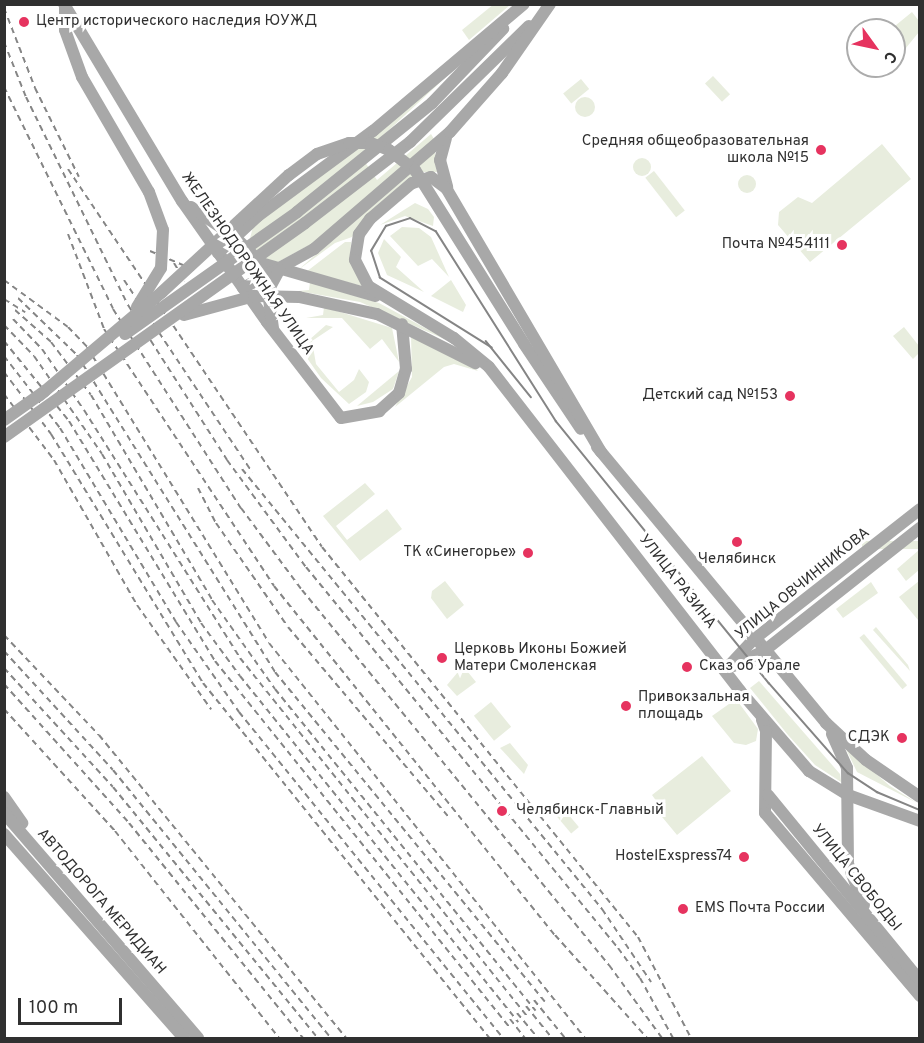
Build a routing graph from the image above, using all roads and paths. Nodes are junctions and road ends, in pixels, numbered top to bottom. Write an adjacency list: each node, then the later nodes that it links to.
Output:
1 (526, 4): 7 (main road); 17 (main road, bridge)
2 (550, 4): 4 (main road); 15 (main road, bridge)
3 (64, 6): 6 (main road, ЖЕЛЕЗНОДОРОЖНАЯ УЛИЦА); 14 (main road, bridge)
4 (450, 132): 5 (main road); 9 (main road)
5 (447, 189): 11 (main road); 20 (main road)
6 (182, 201): 7 (main road); 8 (main road, ЖЕЛЕЗНОДОРОЖНАЯ УЛИЦА)
7 (235, 237): 8 (main road); 9 (main road)
8 (218, 253): 10 (main road, ЖЕЛЕЗНОДОРОЖНАЯ УЛИЦА)
9 (279, 269): 10 (main road); 11 (main road); 13 (main road)
10 (243, 288): 13 (main road, ЖЕЛЕЗНОДОРОЖНАЯ УЛИЦА)
11 (385, 300): 16 (main road)
12 (402, 324): 13 (main road, ЖЕЛЕЗНОДОРОЖНАЯ УЛИЦА); 15 (main road, bridge); 16 (main road)
13 (273, 331)
14 (115, 334): 17 (main road, bridge); 20 (main road, УЛИЦА РАЗИНА, bridge)
15 (97, 371): 19 (main road, bridge)
16 (494, 375): 25 (main road, УЛИЦА РАЗИНА)
17 (39, 396): 18 (main road, bridge)
18 (4, 420)
19 (4, 437)
20 (601, 452): 23 (main road, УЛИЦА РАЗИНА)
21 (920, 509): 23 (main road, УЛИЦА ОВЧИННИКОВА)
22 (920, 528): 24 (main road, УЛИЦА ОВЧИННИКОВА)
23 (753, 640): 24 (main road, УЛИЦА РАЗИНА); 25 (main road, УЛИЦА ОВЧИННИКОВА)
24 (764, 651): 25 (main road, УЛИЦА ОВЧИННИКОВА); 27 (main road, УЛИЦА РАЗИНА)
25 (726, 669): 26 (main road, УЛИЦА РАЗИНА)
26 (760, 716): 28 (main road); 29 (main road, УЛИЦА РАЗИНА)
27 (826, 723): 29 (main road); 31 (main road)
28 (768, 795): 36 (main road, УЛИЦА СВОБОДЫ); 38 (main road, УЛИЦА СВОБОДЫ)
29 (848, 795): 33 (main road, УЛИЦА РАЗИНА); 36 (main road)
30 (4, 797): 35 (main road)
31 (920, 797)
32 (4, 813): 35 (main road, АВТОДОРОГА МЕРИДИАН)
33 (920, 821)
34 (4, 834): 39 (main road, АВТОДОРОГА МЕРИДИАН)
35 (60, 878): 40 (main road, АВТОДОРОГА МЕРИДИАН)
36 (873, 922): 37 (main road, УЛИЦА СВОБОДЫ)
37 (920, 981)
38 (920, 996)
39 (184, 1038)
40 (198, 1038)

